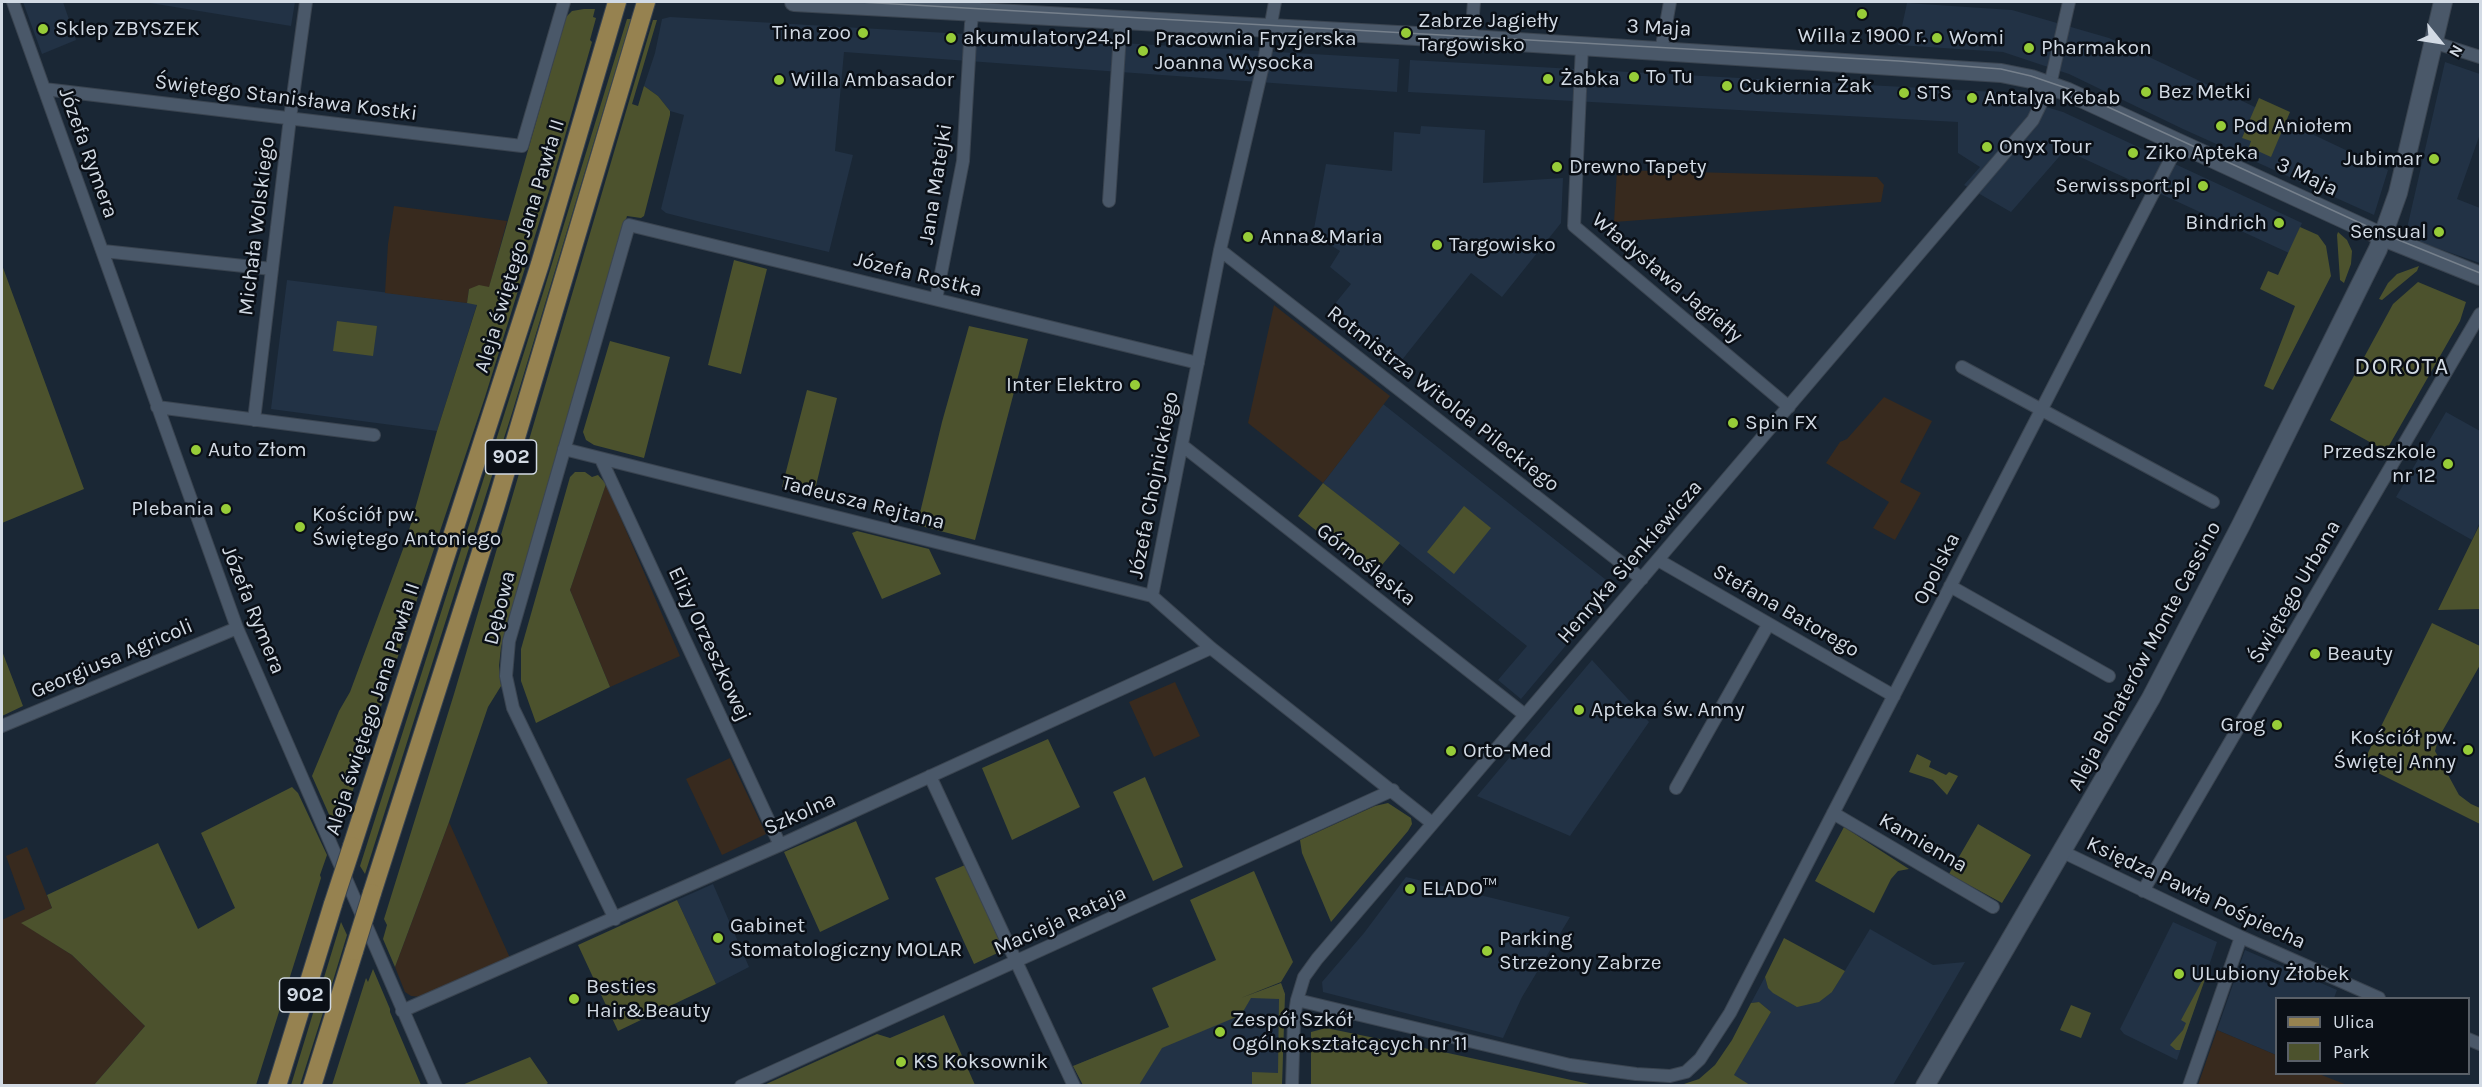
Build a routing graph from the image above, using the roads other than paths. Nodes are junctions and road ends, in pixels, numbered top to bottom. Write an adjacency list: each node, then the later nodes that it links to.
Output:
1 (13, 2): 21 (street, Józefa Rymera)
2 (306, 2): 22 (street, Michała Wolskiego)
3 (564, 2): 22 (street, Świętego Stanisława Kostki)
4 (646, 2): 71 (main road, 902, bridge)
5 (794, 2): 11 (street, 3 Maja)
6 (1275, 2): 14 (street, Józefa Chojnickiego)
7 (1474, 2): 15 (street)
8 (1670, 2): 18 (street)
9 (2069, 2): 20 (street, Henryka Sienkiewicza)
10 (2443, 2): 16 (street, Aleja Bohaterów Monte Cassino)
11 (974, 6): 13 (street, 3 Maja); 31 (street, Jana Matejki)
12 (615, 10): 70 (main road, Aleja świętego Jana Pawła II / 902, bridge)
13 (1121, 19): 14 (street, 3 Maja); 24 (street)
14 (1269, 28): 15 (street, 3 Maja); 27 (street, Józefa Chojnickiego)
15 (1471, 39): 17 (street, 3 Maja)
16 (2433, 42): 19 (street); 26 (street, Aleja Bohaterów Monte Cassino)
17 (1582, 46): 18 (street, 3 Maja); 36 (street, Władysława Jagiełły)
18 (1661, 51): 20 (street, 3 Maja)
19 (2481, 57)
20 (2050, 85): 23 (street, 3 Maja); 36 (street, Henryka Sienkiewicza)
21 (44, 89): 22 (street, Świętego Stanisława Kostki); 28 (street, Józefa Rymera)
22 (290, 118): 29 (street, Michała Wolskiego)
23 (2179, 143): 26 (street, 3 Maja); 37 (street, Opolska)
24 (1109, 201)
25 (629, 225): 31 (street, Józefa Rostka); 41 (street, Dębowa)
26 (2383, 237): 30 (street, 3 Maja); 61 (street, Aleja Bohaterów Monte Cassino)
27 (1220, 250): 33 (street, Józefa Chojnickiego); 45 (street, Rotmistrza Witolda Pileckiego)
28 (103, 251): 29 (street); 35 (street, Józefa Rymera)
29 (272, 269): 38 (street, Michała Wolskiego)
30 (2481, 276)
31 (936, 300): 33 (street, Józefa Rostka)
32 (2481, 314): 62 (street, Świętego Urbana)
33 (1198, 363): 40 (street, Józefa Chojnickiego)
34 (1962, 367): 37 (street)
35 (157, 407): 38 (street); 49 (street, Józefa Rymera)
36 (1789, 407): 44 (street, Henryka Sienkiewicza)
37 (2042, 408): 43 (street); 46 (street, Opolska)
38 (254, 420): 39 (street)
39 (374, 435)
40 (1183, 446): 47 (street, Józefa Chojnickiego); 53 (street, Górnośląska)
41 (564, 449): 42 (street, Tadeusza Rejtana); 64 (street, Dębowa)
42 (601, 459): 47 (street, Tadeusza Rejtana); 60 (street, Elizy Orzeszkowej)
43 (2214, 502)
44 (1658, 560): 45 (street, Henryka Sienkiewicza); 48 (street, Stefana Batorego)
45 (1642, 579): 53 (street, Henryka Sienkiewicza)
46 (1950, 586): 51 (street); 52 (street, Opolska)
47 (1152, 597): 50 (street, Józefa Chojnickiego)
48 (1768, 625): 52 (street, Stefana Batorego); 56 (street)
49 (237, 628): 54 (street, Georgiusa Agricoli); 69 (street, Józefa Rymera)
50 (1211, 648): 55 (street, Szkolna); 57 (street, Józefa Chojnickiego)
51 (2109, 676)
52 (1894, 696): 58 (street, Opolska)
53 (1525, 715): 59 (street, Henryka Sienkiewicza)
54 (2, 726)
55 (930, 776): 60 (street, Szkolna); 66 (street)
56 (1676, 788)
57 (1394, 790): 59 (street, Józefa Chojnickiego); 66 (street, Macieja Rataja)
58 (1833, 813): 63 (street, Kamienna); 68 (street, Opolska)
59 (1432, 823): 68 (street, Henryka Sienkiewicza)
60 (780, 844): 64 (street, Szkolna)
61 (2062, 852): 62 (street, Księdza Pawła Pośpiecha); 76 (street, Aleja Bohaterów Monte Cassino)
62 (2144, 891): 65 (street, Księdza Pawła Pośpiecha)
63 (1994, 907)
64 (615, 919): 69 (street, Szkolna)
65 (2241, 937): 67 (street, Księdza Pawła Pośpiecha); 77 (street)
66 (1016, 962): 73 (street, Macieja Rataja); 74 (street)
67 (2375, 997)
68 (1297, 1000): 75 (street, Henryka Sienkiewicza)
69 (402, 1011): 72 (street, Józefa Rymera)
70 (277, 1086)
71 (312, 1086)
72 (436, 1086)
73 (741, 1086)
74 (1074, 1086)
75 (1292, 1086)
76 (1925, 1086)
77 (2189, 1086)

